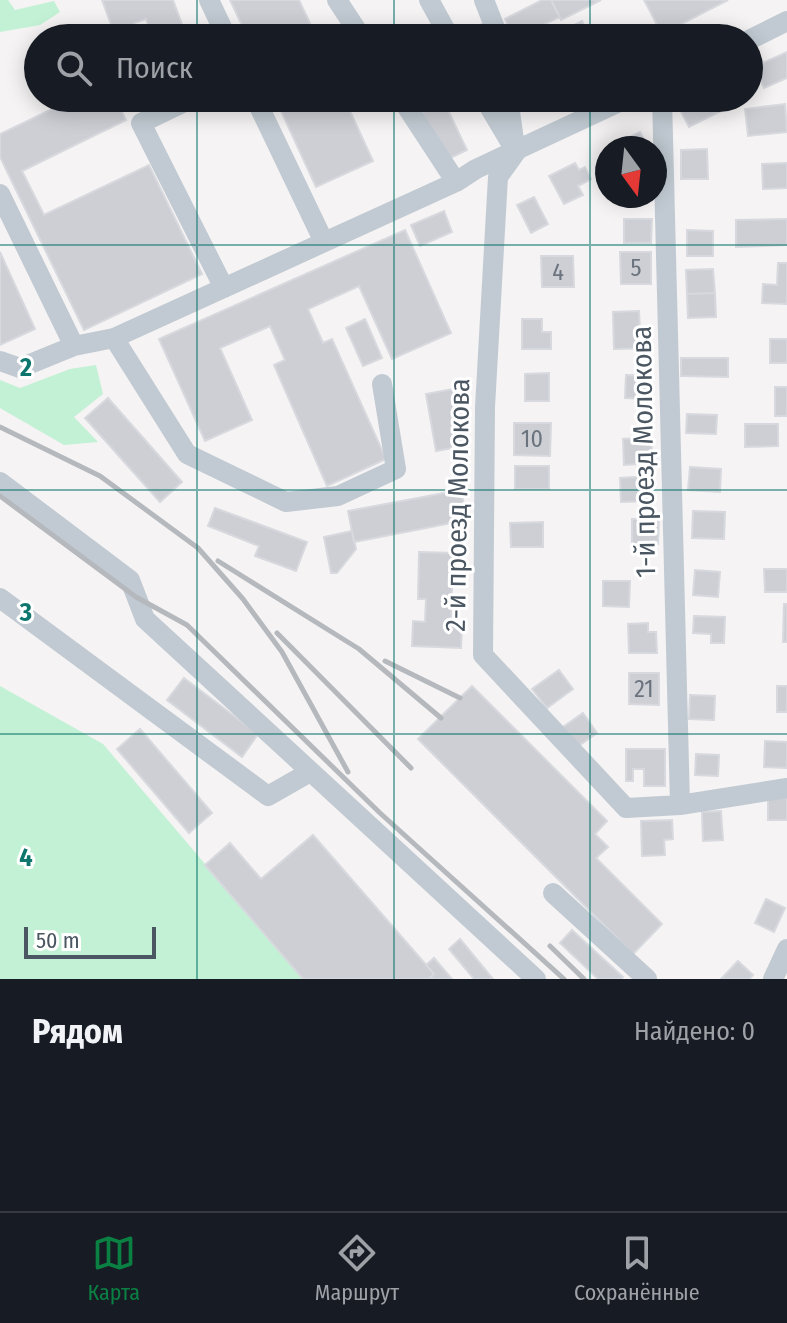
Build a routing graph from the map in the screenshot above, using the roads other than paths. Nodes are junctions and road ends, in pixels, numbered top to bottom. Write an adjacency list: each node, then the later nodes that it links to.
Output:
1 (209, 0): 6 (street)
2 (337, 0): 7 (street)
3 (429, 0): 8 (street)
4 (484, 0): 9 (street)
5 (787, 21): 10 (street)
6 (220, 24)
7 (353, 24)
8 (442, 24)
9 (493, 24)
10 (763, 33)
11 (164, 112): 22 (street)
12 (262, 112): 21 (street)
13 (410, 112): 19 (street)
14 (492, 112): 18 (street)
15 (510, 112): 18 (street)
16 (599, 112): 18 (street)
17 (662, 112): 31 (street, 1-й проезд Молокова)
18 (516, 152): 19 (street); 31 (street, 2-й проезд Молокова)
19 (456, 182): 21 (street)
20 (0, 194): 24 (street)
21 (324, 242): 22 (street)
22 (224, 288): 23 (street)
23 (114, 338): 24 (street); 26 (street)
24 (74, 346): 25 (street)
25 (0, 361)
26 (382, 384)
27 (0, 482): 29 (street)
28 (0, 598): 29 (street)
29 (310, 772): 34 (street)
30 (787, 788): 31 (street)
31 (680, 805)
32 (553, 893): 35 (street)
33 (787, 949): 36 (street)
34 (536, 979)
35 (647, 979)
36 (773, 979)

